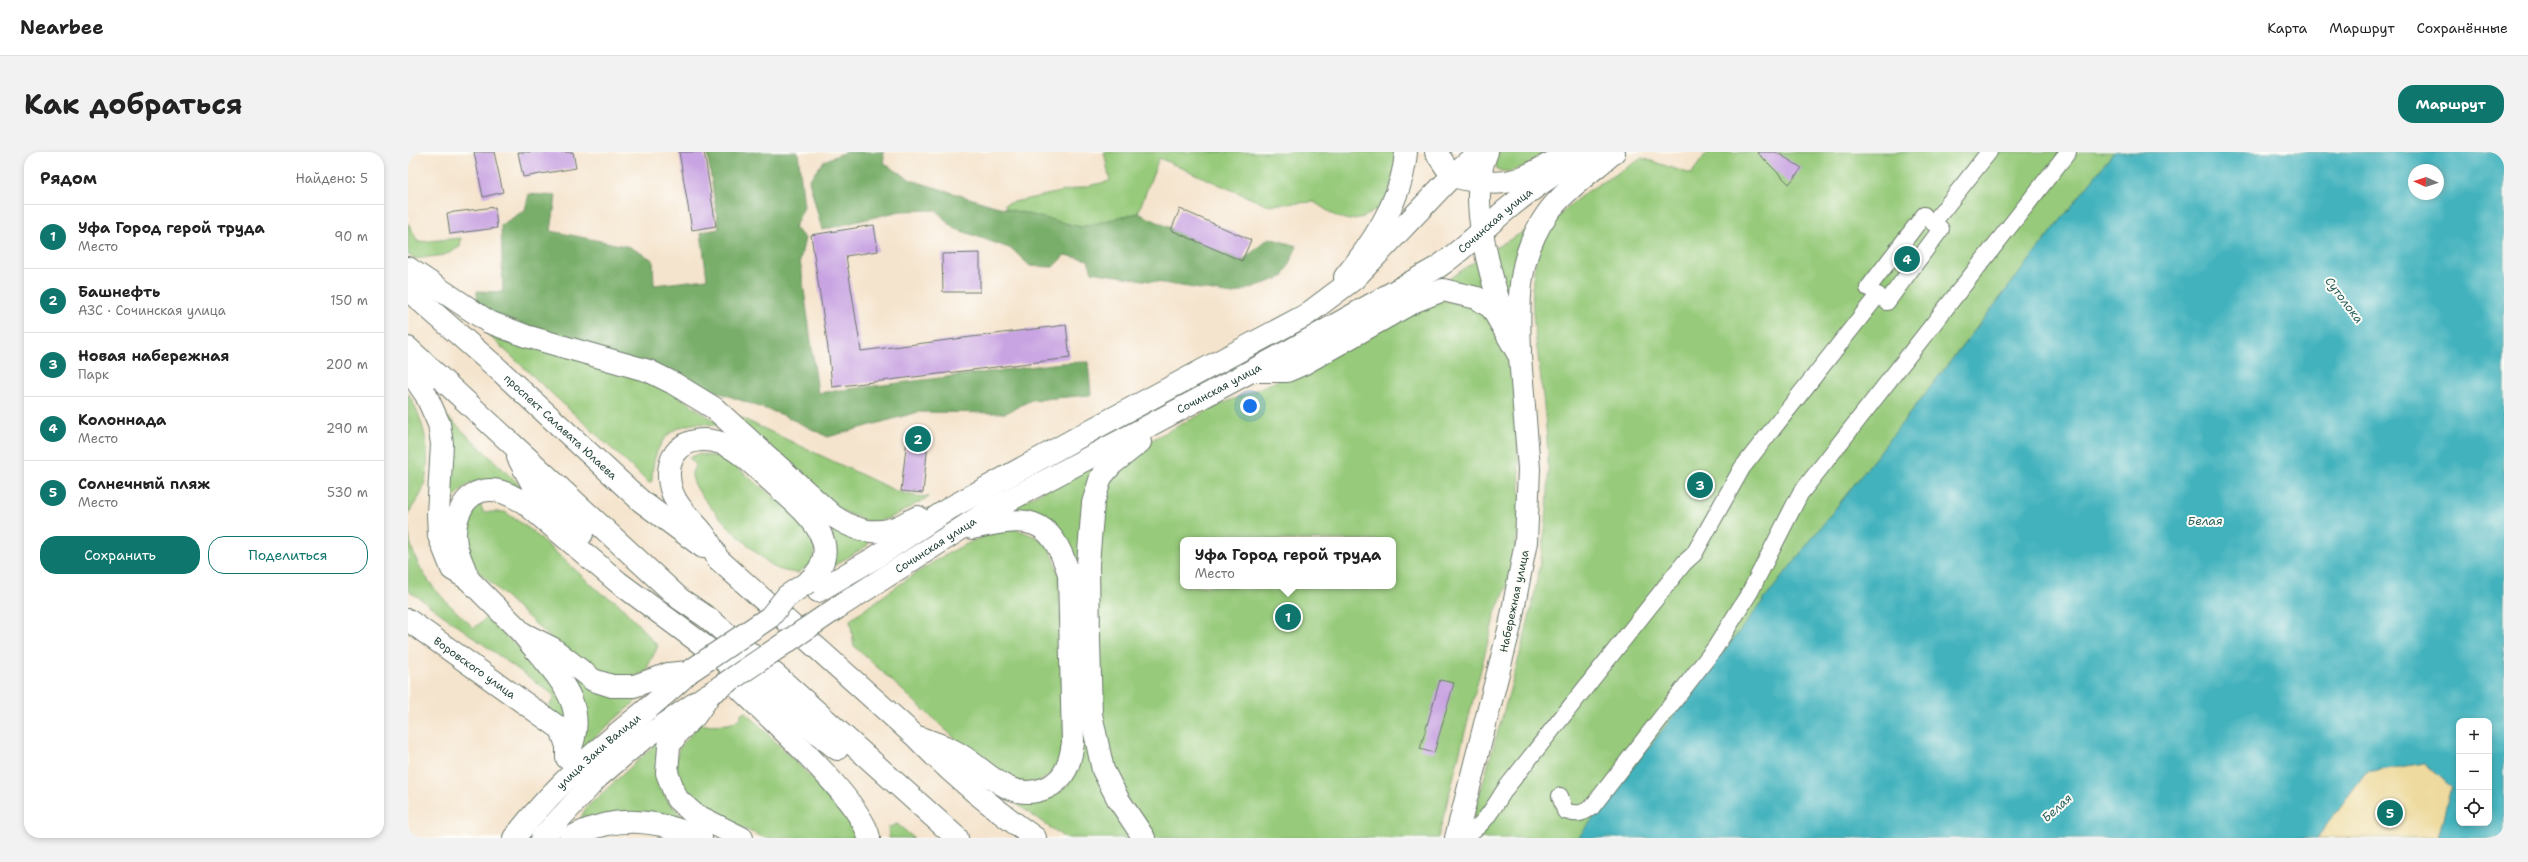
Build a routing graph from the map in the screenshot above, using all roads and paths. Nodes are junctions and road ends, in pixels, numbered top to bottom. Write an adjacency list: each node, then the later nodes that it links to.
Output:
1 (1406, 152): 18 (main road)
2 (1436, 152): 9 (main road)
3 (1572, 152): 11 (main road)
4 (1589, 152): 14 (main road, Сочинская улица)
5 (1614, 152): 19 (main road)
6 (1989, 152): 13 (street)
7 (2068, 152): 38 (street)
8 (1483, 153): 9 (main road, Сочинская улица); 10 (main road); 11 (main road)
9 (1452, 176): 10 (main road); 12 (main road); 18 (main road, Сочинская улица)
10 (1480, 183): 11 (main road); 12 (main road)
11 (1508, 183)
12 (1480, 212): 14 (main road)
13 (1933, 223): 17 (street); 17 (street)
14 (1482, 233): 19 (main road); 22 (main road, Сочинская улица)
15 (408, 268): 25 (main road)
16 (408, 290): 27 (main road, проспект Салавата Юлаева)
17 (1878, 295): 50 (street)
18 (1334, 296): 25 (main road, Сочинская улица)
19 (1515, 347): 22 (main road); 50 (main road, Набережная улица)
20 (408, 348): 24 (main road)
21 (408, 369): 28 (main road)
22 (1252, 371): 23 (main road, Сочинская улица)
23 (1206, 396): 26 (main road, Сочинская улица); 49 (main road)
24 (509, 442): 31 (main road); 39 (main road)
25 (950, 508): 29 (main road, Сочинская улица)
26 (961, 530): 34 (main road, Сочинская улица, bridge); 35 (main road)
27 (718, 559): 29 (main road); 35 (main road)
28 (468, 579): 31 (main road); 32 (main road)
29 (813, 586): 33 (main road, Сочинская улица, bridge)
30 (408, 620): 36 (main road, Воровского улица)
31 (678, 628): 39 (main road); 40 (main road)
32 (522, 633): 33 (main road); 36 (main road)
33 (663, 685): 37 (main road, улица Заки Валиди)
34 (691, 713): 42 (main road, улица Заки Валиди); 45 (main road)
35 (915, 736): 48 (main road)
36 (567, 758): 37 (main road)
37 (549, 796): 41 (main road, улица Заки Валиди)
38 (1560, 796)
39 (922, 805): 46 (main road); 47 (main road)
40 (869, 833)
41 (514, 838)
42 (542, 838)
43 (570, 838): 44 (main road)
44 (701, 838)
45 (742, 838)
46 (957, 838)
47 (972, 838)
48 (1035, 838)
49 (1144, 838)
50 (1456, 838)

